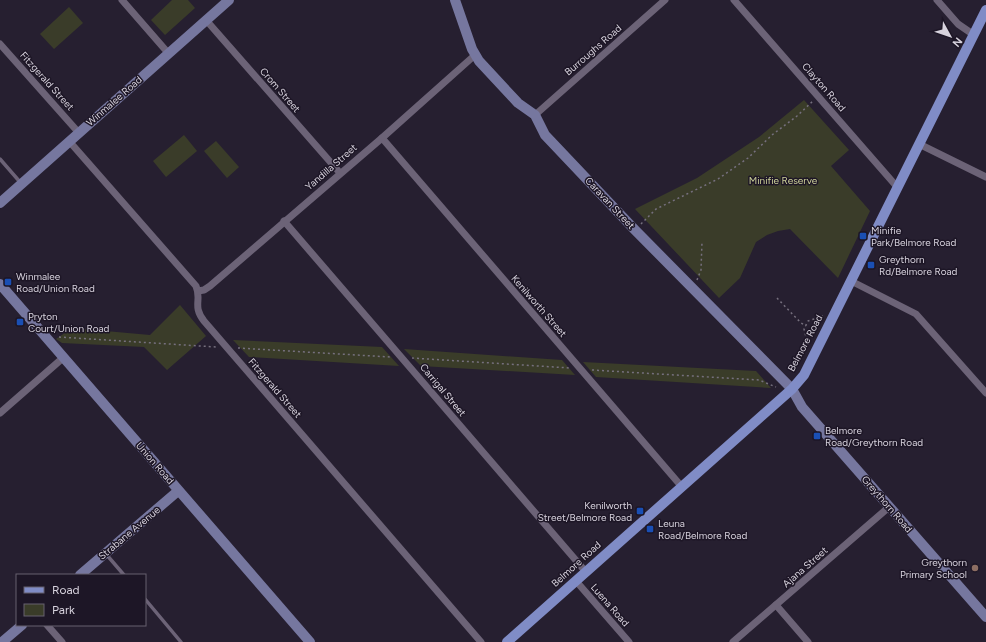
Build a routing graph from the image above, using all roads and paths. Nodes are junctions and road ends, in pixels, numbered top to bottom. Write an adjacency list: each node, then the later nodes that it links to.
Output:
1 (122, 0): 11 (street)
2 (229, 0): 8 (street, Winmalee Road)
3 (455, 0): 12 (street, Caravan Street)
4 (665, 0): 14 (street, Burroughs Road)
5 (734, 0): 13 (street, Clayton Road)
6 (937, 0): 9 (street)
7 (986, 10): 9 (main road, Belmore Road)
8 (206, 20): 11 (street, Winmalee Road); 20 (street, Crom Street)
9 (974, 35): 18 (main road, Belmore Road)
10 (0, 44): 15 (street, Fitzgerald Street)
11 (169, 54): 15 (street, Winmalee Road)
12 (475, 55): 14 (street, Caravan Street); 16 (street, Yandilla Street)
13 (818, 96): 23 (street, Clayton Road); 26 (path)
14 (535, 115): 26 (street, Caravan Street)
15 (79, 133): 17 (street, Winmalee Road)
16 (382, 138): 20 (street, Yandilla Street); 40 (street, Kenilworth Street)
17 (69, 141): 22 (street, Winmalee Road); 31 (street)
18 (919, 144): 21 (street); 23 (main road, Belmore Road)
19 (0, 159): 22 (lane)
20 (340, 173): 25 (street, Yandilla Street)
21 (986, 177)
22 (22, 184): 24 (street, Winmalee Road)
23 (898, 188): 28 (main road, Belmore Road)
24 (0, 203)
25 (284, 221): 31 (street, Yandilla Street); 44 (street, Carrigal Street)
26 (635, 230): 30 (street, Caravan Street)
27 (702, 242): 30 (path)
28 (851, 281): 33 (main road, Belmore Road); 38 (street)
29 (0, 284): 35 (street, Union Road)
30 (694, 289): 37 (street, Caravan Street)
31 (198, 291): 57 (street, Fitzgerald Street)
32 (777, 298): 34 (path)
33 (834, 313): 34 (path); 36 (main road, Belmore Road)
34 (806, 326): 36 (path)
35 (64, 357): 39 (street); 41 (street, Union Road)
36 (812, 357): 37 (main road, Belmore Road)
37 (792, 389): 40 (main road, Belmore Road); 42 (street, Greythorn Road)
38 (986, 394)
39 (0, 413)
40 (682, 486): 44 (main road, Belmore Road)
41 (178, 491): 43 (street, Strabane Avenue); 56 (street, Union Road)
42 (889, 506): 49 (street, Ajana Street); 50 (street, Greythorn Road)
43 (106, 553): 45 (street, Strabane Avenue); 46 (lane)
44 (586, 572): 47 (main road, Belmore Road)
45 (81, 574)
46 (123, 574)
47 (576, 581): 58 (main road, Belmore Road); 59 (street, Luena Road)
48 (146, 600): 55 (lane)
49 (776, 605): 60 (street, Ajana Street); 61 (street)
50 (986, 617)
51 (21, 626): 53 (street)
52 (48, 626): 54 (street)
53 (2, 642)
54 (62, 642)
55 (182, 642)
56 (310, 642)
57 (481, 642)
58 (507, 642)
59 (629, 642)
60 (733, 642)
61 (808, 642)

